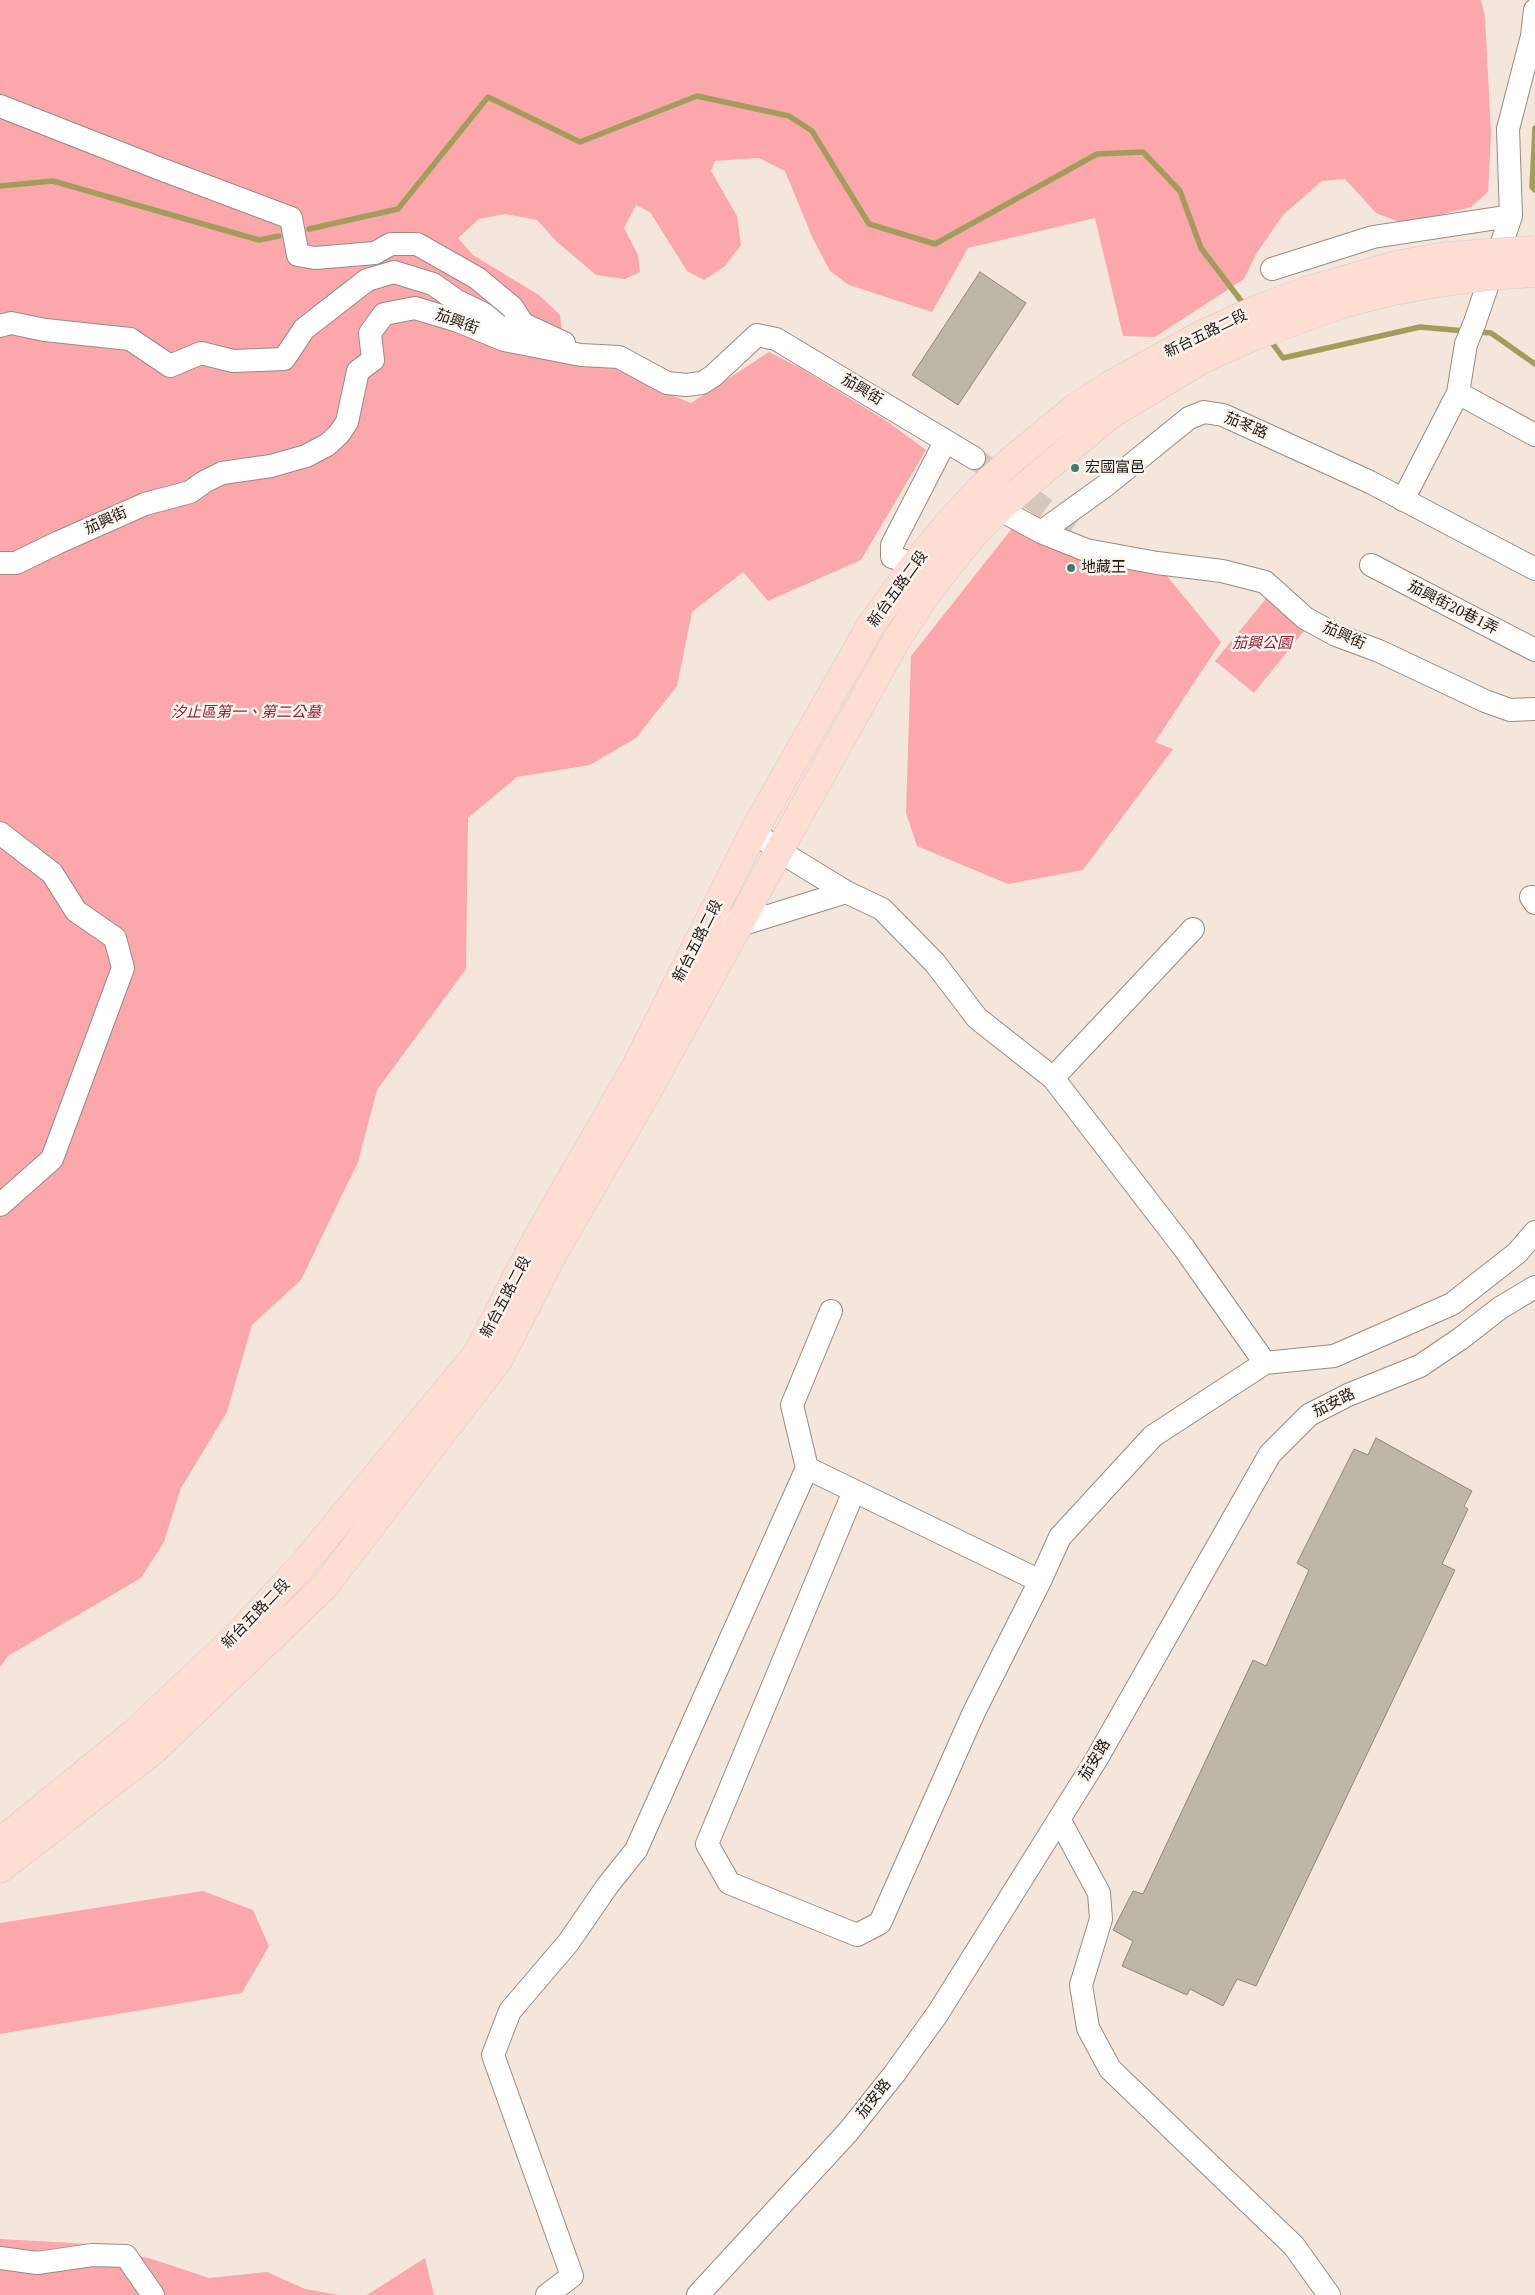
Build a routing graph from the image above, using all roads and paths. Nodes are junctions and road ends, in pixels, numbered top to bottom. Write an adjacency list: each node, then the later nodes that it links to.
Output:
1 (1535, 10): 3 (street)
2 (0, 106): 9 (street)
3 (1511, 216): 5 (street); 10 (street)
4 (1535, 250): 14 (main road, 新台五路二段, bridge)
5 (1272, 269)
6 (1535, 273): 16 (main road, 新台五路二段, bridge)
7 (0, 326): 8 (street)
8 (518, 342): 9 (street, 茄興街); 19 (street, 茄興街)
9 (581, 355): 12 (street, 茄興街)
10 (1458, 393): 11 (street); 15 (street)
11 (1535, 435)
12 (945, 442): 13 (street, 茄興街); 21 (street)
13 (974, 458)
14 (979, 490): 16 (street); 21 (main road, 新台五路二段)
15 (1403, 500): 17 (street, 茄苳路); 23 (street, 茄苳路)
16 (999, 509): 17 (street); 28 (main road, 新台五路二段)
17 (1041, 532): 20 (street, 茄興街)
18 (1078, 532): 20 (street, 茄興街)
19 (0, 563)
20 (1157, 563): 25 (street, 茄興街)
21 (915, 564): 26 (main road, 新台五路二段)
22 (1371, 565): 24 (street, 茄興街20巷1弄)
23 (1535, 569)
24 (1535, 650)
25 (1535, 709)
26 (754, 831): 28 (street); 30 (main road, 新台五路二段)
27 (0, 833): 34 (street)
28 (779, 850): 29 (street); 32 (main road, 新台五路二段)
29 (846, 892): 32 (street); 33 (street)
30 (709, 921): 32 (street); 43 (main road, 新台五路二段)
31 (1193, 929): 33 (street)
32 (736, 931): 44 (main road, 新台五路二段)
33 (1053, 1078): 38 (street)
34 (0, 1205)
35 (1535, 1232): 38 (street)
36 (1535, 1287): 42 (street, 茄安路)
37 (831, 1311): 39 (street)
38 (1265, 1363): 41 (street)
39 (807, 1468): 40 (street); 46 (street)
40 (854, 1491): 41 (street); 41 (street)
41 (1040, 1581)
42 (1058, 1819): 49 (street, 茄安路); 50 (street)
43 (0, 1842)
44 (0, 1869)
45 (0, 2258): 47 (street)
46 (575, 2285): 48 (street)
47 (153, 2295)
48 (547, 2295)
49 (698, 2295)
50 (1329, 2295)

